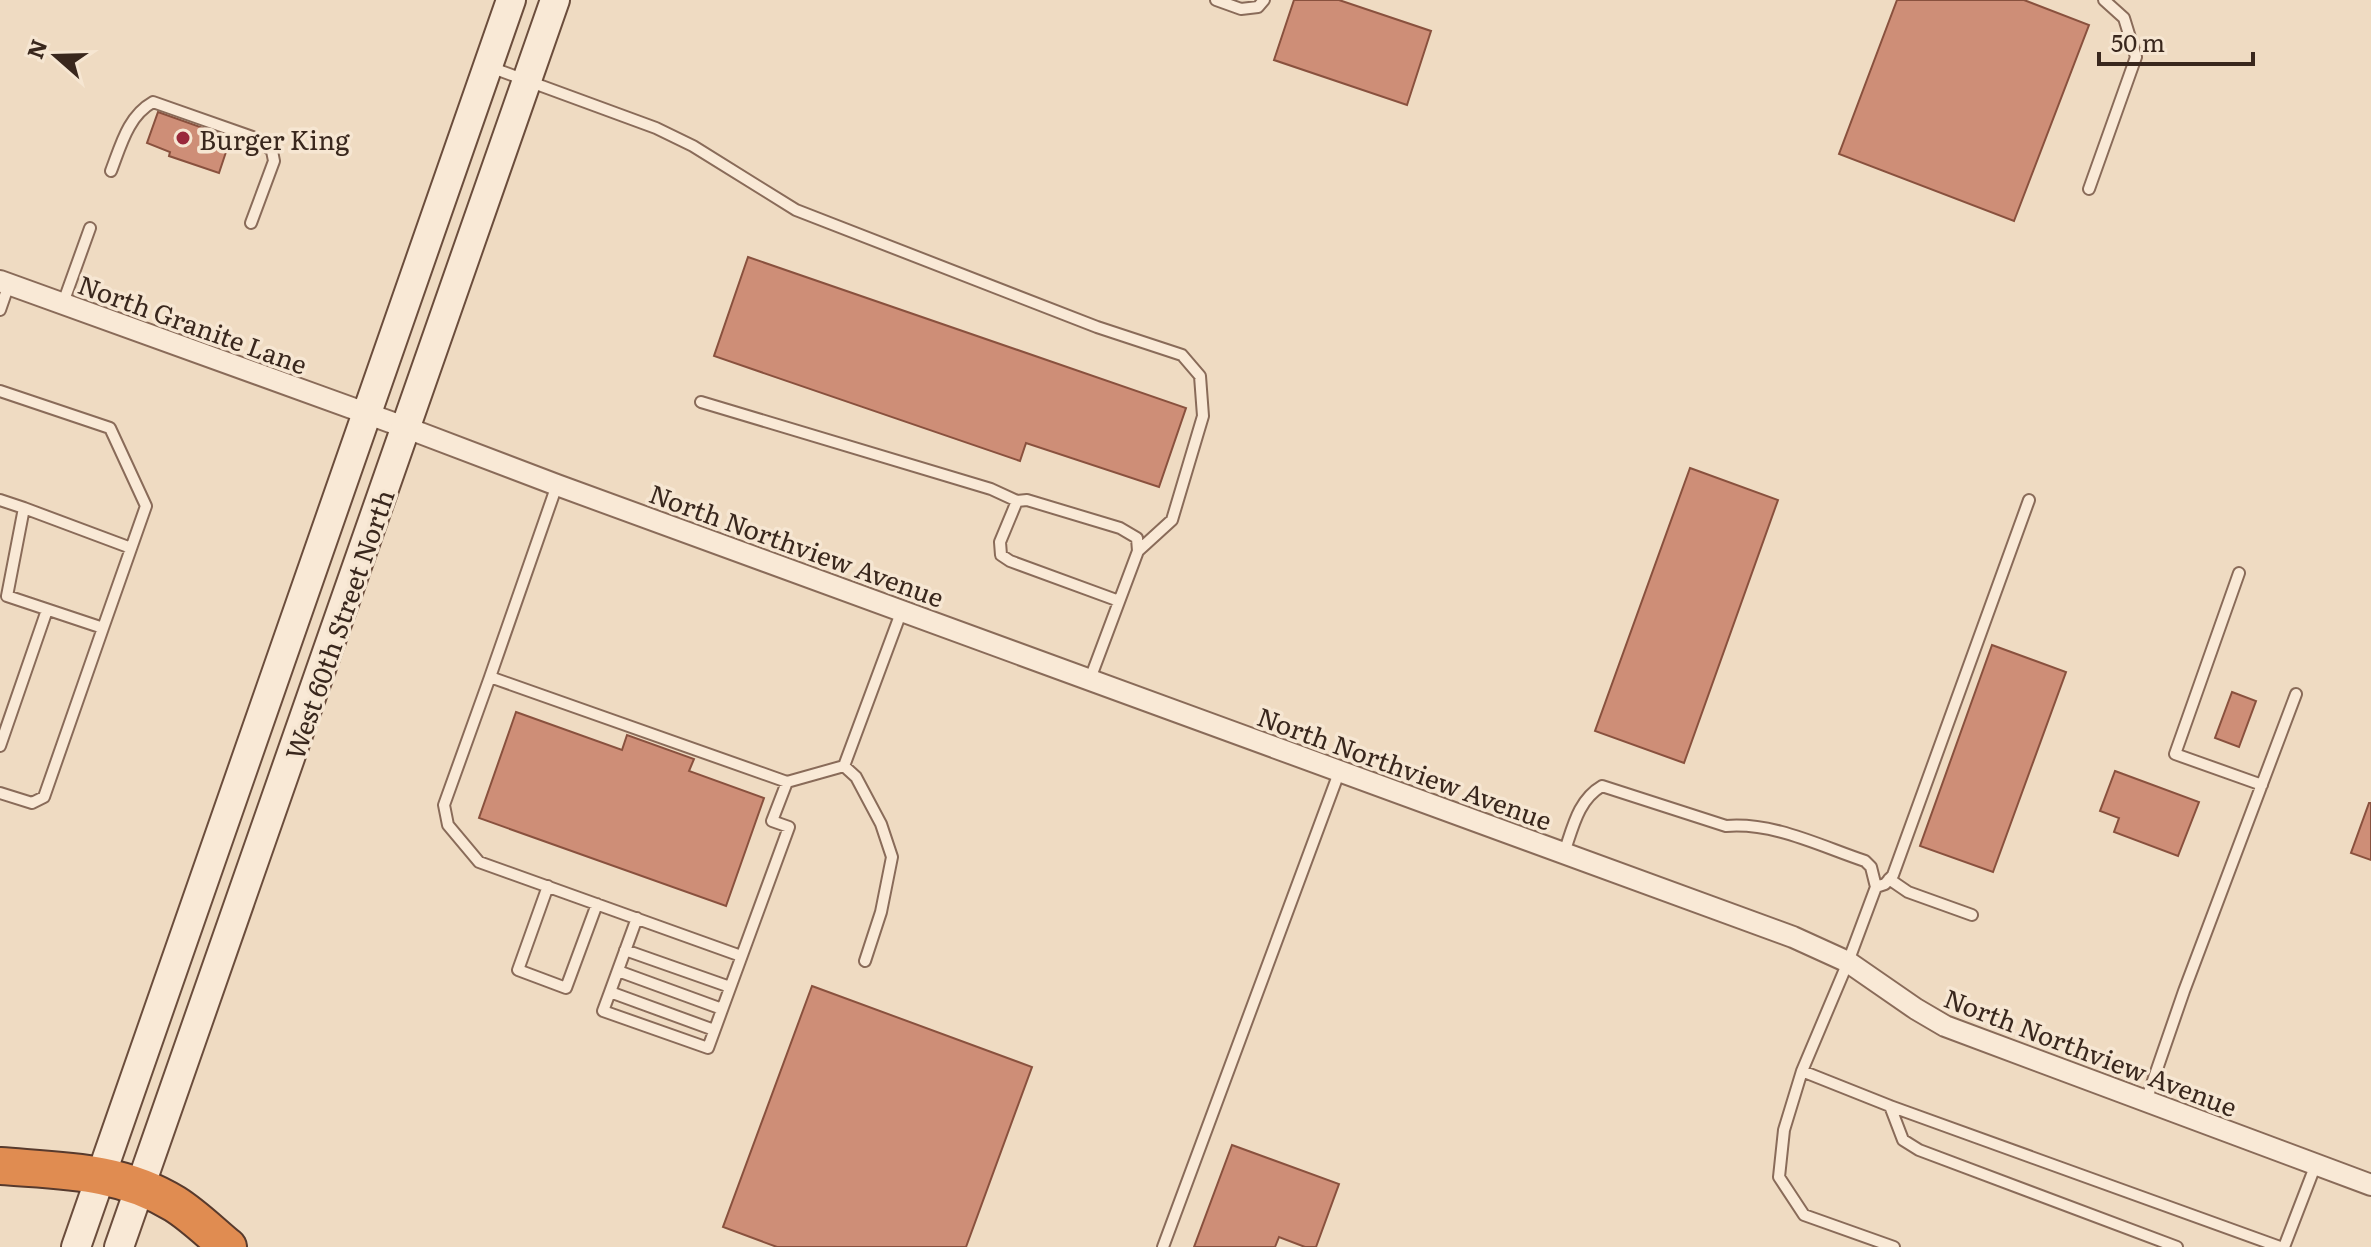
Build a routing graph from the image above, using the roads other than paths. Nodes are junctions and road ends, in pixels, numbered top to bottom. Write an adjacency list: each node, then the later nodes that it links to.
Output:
1 (511, 0): 6 (main road, West 60th Street North)
2 (555, 0): 7 (main road, West 60th Street North)
3 (1216, 0): 4 (lane)
4 (1264, 0)
5 (2104, 0): 9 (lane)
6 (488, 66): 7 (lane); 17 (main road, West 60th Street North)
7 (527, 81): 18 (main road, West 60th Street North); 25 (lane)
8 (111, 171): 10 (lane)
9 (2089, 189)
10 (251, 223)
11 (90, 228): 13 (lane)
12 (5, 283): 13 (street, North Granite Lane); 14 (lane)
13 (63, 303): 17 (street, North Granite Lane)
14 (0, 310)
15 (0, 391): 24 (lane)
16 (701, 402): 22 (lane)
17 (368, 414): 18 (street, North Granite Lane); 62 (main road, West 60th Street North)
18 (407, 428): 19 (street, North Northview Avenue); 64 (main road, West 60th Street North)
19 (557, 485): 30 (street, North Northview Avenue); 32 (lane)
20 (0, 500): 23 (lane)
21 (2029, 500): 42 (lane)
22 (1017, 501): 25 (lane); 28 (lane)
23 (24, 508): 24 (lane); 27 (lane)
24 (131, 548): 31 (lane)
25 (1138, 551): 28 (lane)
26 (2239, 573): 39 (lane)
27 (4, 595): 29 (lane)
28 (1119, 601): 33 (lane)
29 (47, 610): 31 (lane); 35 (lane)
30 (902, 610): 33 (street, North Northview Avenue); 36 (lane)
31 (103, 628): 40 (lane)
32 (490, 677): 38 (lane); 43 (lane)
33 (1090, 679): 37 (street, North Northview Avenue)
34 (2296, 694): 39 (lane)
35 (0, 746)
36 (844, 766): 38 (lane); 50 (lane)
37 (1340, 770): 41 (street, North Northview Avenue); 68 (lane)
38 (787, 782): 49 (lane)
39 (2262, 785): 58 (lane)
40 (0, 793)
41 (1564, 853): 44 (lane); 51 (street, North Northview Avenue)
42 (1889, 879): 44 (lane); 46 (lane)
43 (548, 886): 45 (lane); 45 (lane)
44 (1876, 887): 51 (lane)
45 (597, 904): 47 (lane)
46 (1972, 915)
47 (637, 918): 48 (lane); 49 (lane)
48 (625, 950): 52 (lane); 53 (lane)
49 (741, 956): 53 (lane)
50 (865, 961)
51 (1848, 962): 57 (lane); 58 (street, North Northview Avenue)
52 (618, 971): 54 (lane); 55 (lane)
53 (730, 987): 55 (lane)
54 (610, 992): 56 (lane); 56 (lane)
55 (722, 1009): 56 (lane)
56 (714, 1030)
57 (1802, 1071): 59 (lane); 69 (lane)
58 (2146, 1101): 60 (street, North Northview Avenue)
59 (1890, 1106): 70 (lane); 71 (lane)
60 (2316, 1164): 63 (street, North Northview Avenue); 71 (lane)
61 (0, 1166): 62 (highway)
62 (101, 1174): 64 (highway); 65 (main road, West 60th Street North)
63 (2371, 1185)
64 (140, 1187): 66 (main road, West 60th Street North); 67 (highway)
65 (76, 1247)
66 (119, 1247)
67 (228, 1247)
68 (1163, 1247)
69 (1894, 1247)
70 (2177, 1247)
71 (2282, 1247)

